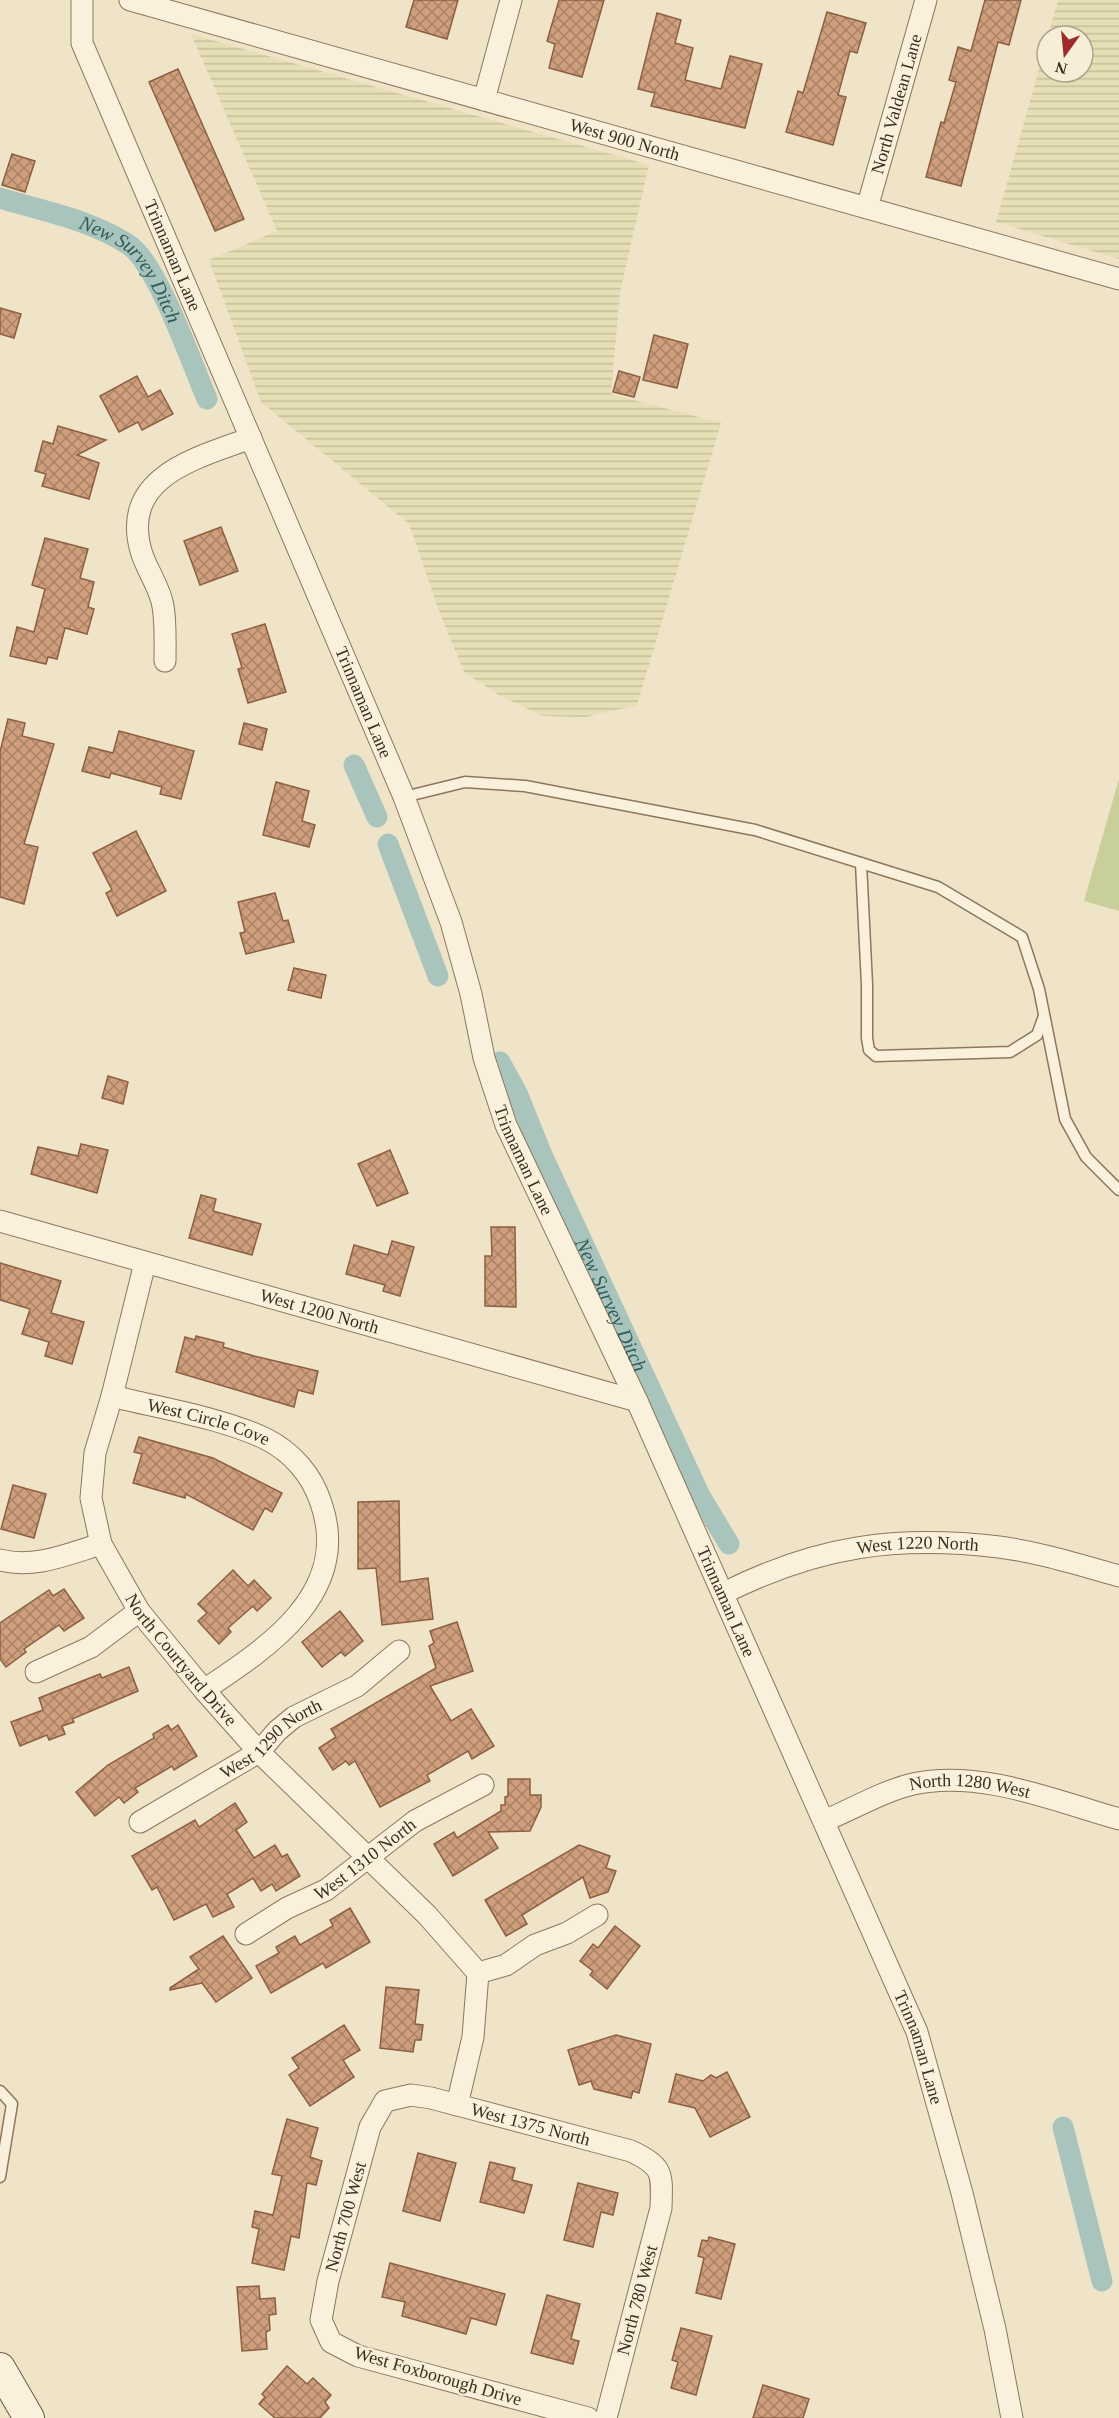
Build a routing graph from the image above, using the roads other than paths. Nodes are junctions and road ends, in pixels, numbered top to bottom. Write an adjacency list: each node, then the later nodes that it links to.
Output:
1 (82, 0): 8 (street, Trinnaman Lane)
2 (130, 0): 5 (street, West 900 North)
3 (511, 0): 5 (street)
4 (926, 0): 6 (street, North Valdean Lane)
5 (484, 100): 6 (street, West 900 North)
6 (867, 208): 7 (street, West 900 North)
7 (1119, 279)
8 (251, 438): 9 (street); 10 (street, Trinnaman Lane)
9 (165, 661)
10 (404, 797): 11 (lane); 17 (street, Trinnaman Lane)
11 (861, 862): 12 (lane); 12 (lane)
12 (1044, 1016): 13 (lane)
13 (1119, 1190)
14 (0, 1221): 15 (street, West 1200 North)
15 (145, 1263): 16 (street, North Courtyard Drive); 17 (street, West 1200 North)
16 (112, 1396): 18 (street, North Courtyard Drive); 25 (street, West Circle Cove)
17 (637, 1401): 21 (street, Trinnaman Lane)
18 (100, 1544): 19 (street); 22 (street, North Courtyard Drive)
19 (0, 1560)
20 (1119, 1576): 21 (street, West 1220 North)
21 (724, 1593): 29 (street, Trinnaman Lane)
22 (139, 1611): 24 (street); 25 (street, North Courtyard Drive)
23 (399, 1651): 26 (street, West 1290 North)
24 (36, 1672)
25 (204, 1690): 26 (street, North Courtyard Drive)
26 (259, 1752): 30 (street, West 1290 North); 31 (street, North Courtyard Drive)
27 (483, 1785): 31 (street, West 1310 North)
28 (1119, 1819): 29 (street, North 1280 West)
29 (824, 1821): 45 (street, Trinnaman Lane)
30 (140, 1822)
31 (368, 1858): 33 (street, West 1310 North); 34 (street, North Courtyard Drive)
32 (597, 1915): 34 (street)
33 (246, 1934)
34 (478, 1973): 37 (street)
35 (0, 2091): 38 (lane)
36 (385, 2101): 37 (street, West 1375 North); 40 (street, North 700 West)
37 (456, 2105): 39 (street, West 1375 North)
38 (0, 2177)
39 (662, 2181): 44 (street, North 780 West)
40 (328, 2334): 43 (street, West Foxborough Drive)
41 (0, 2368): 42 (main road)
42 (29, 2418)
43 (588, 2418)
44 (606, 2418)
45 (1012, 2418)

